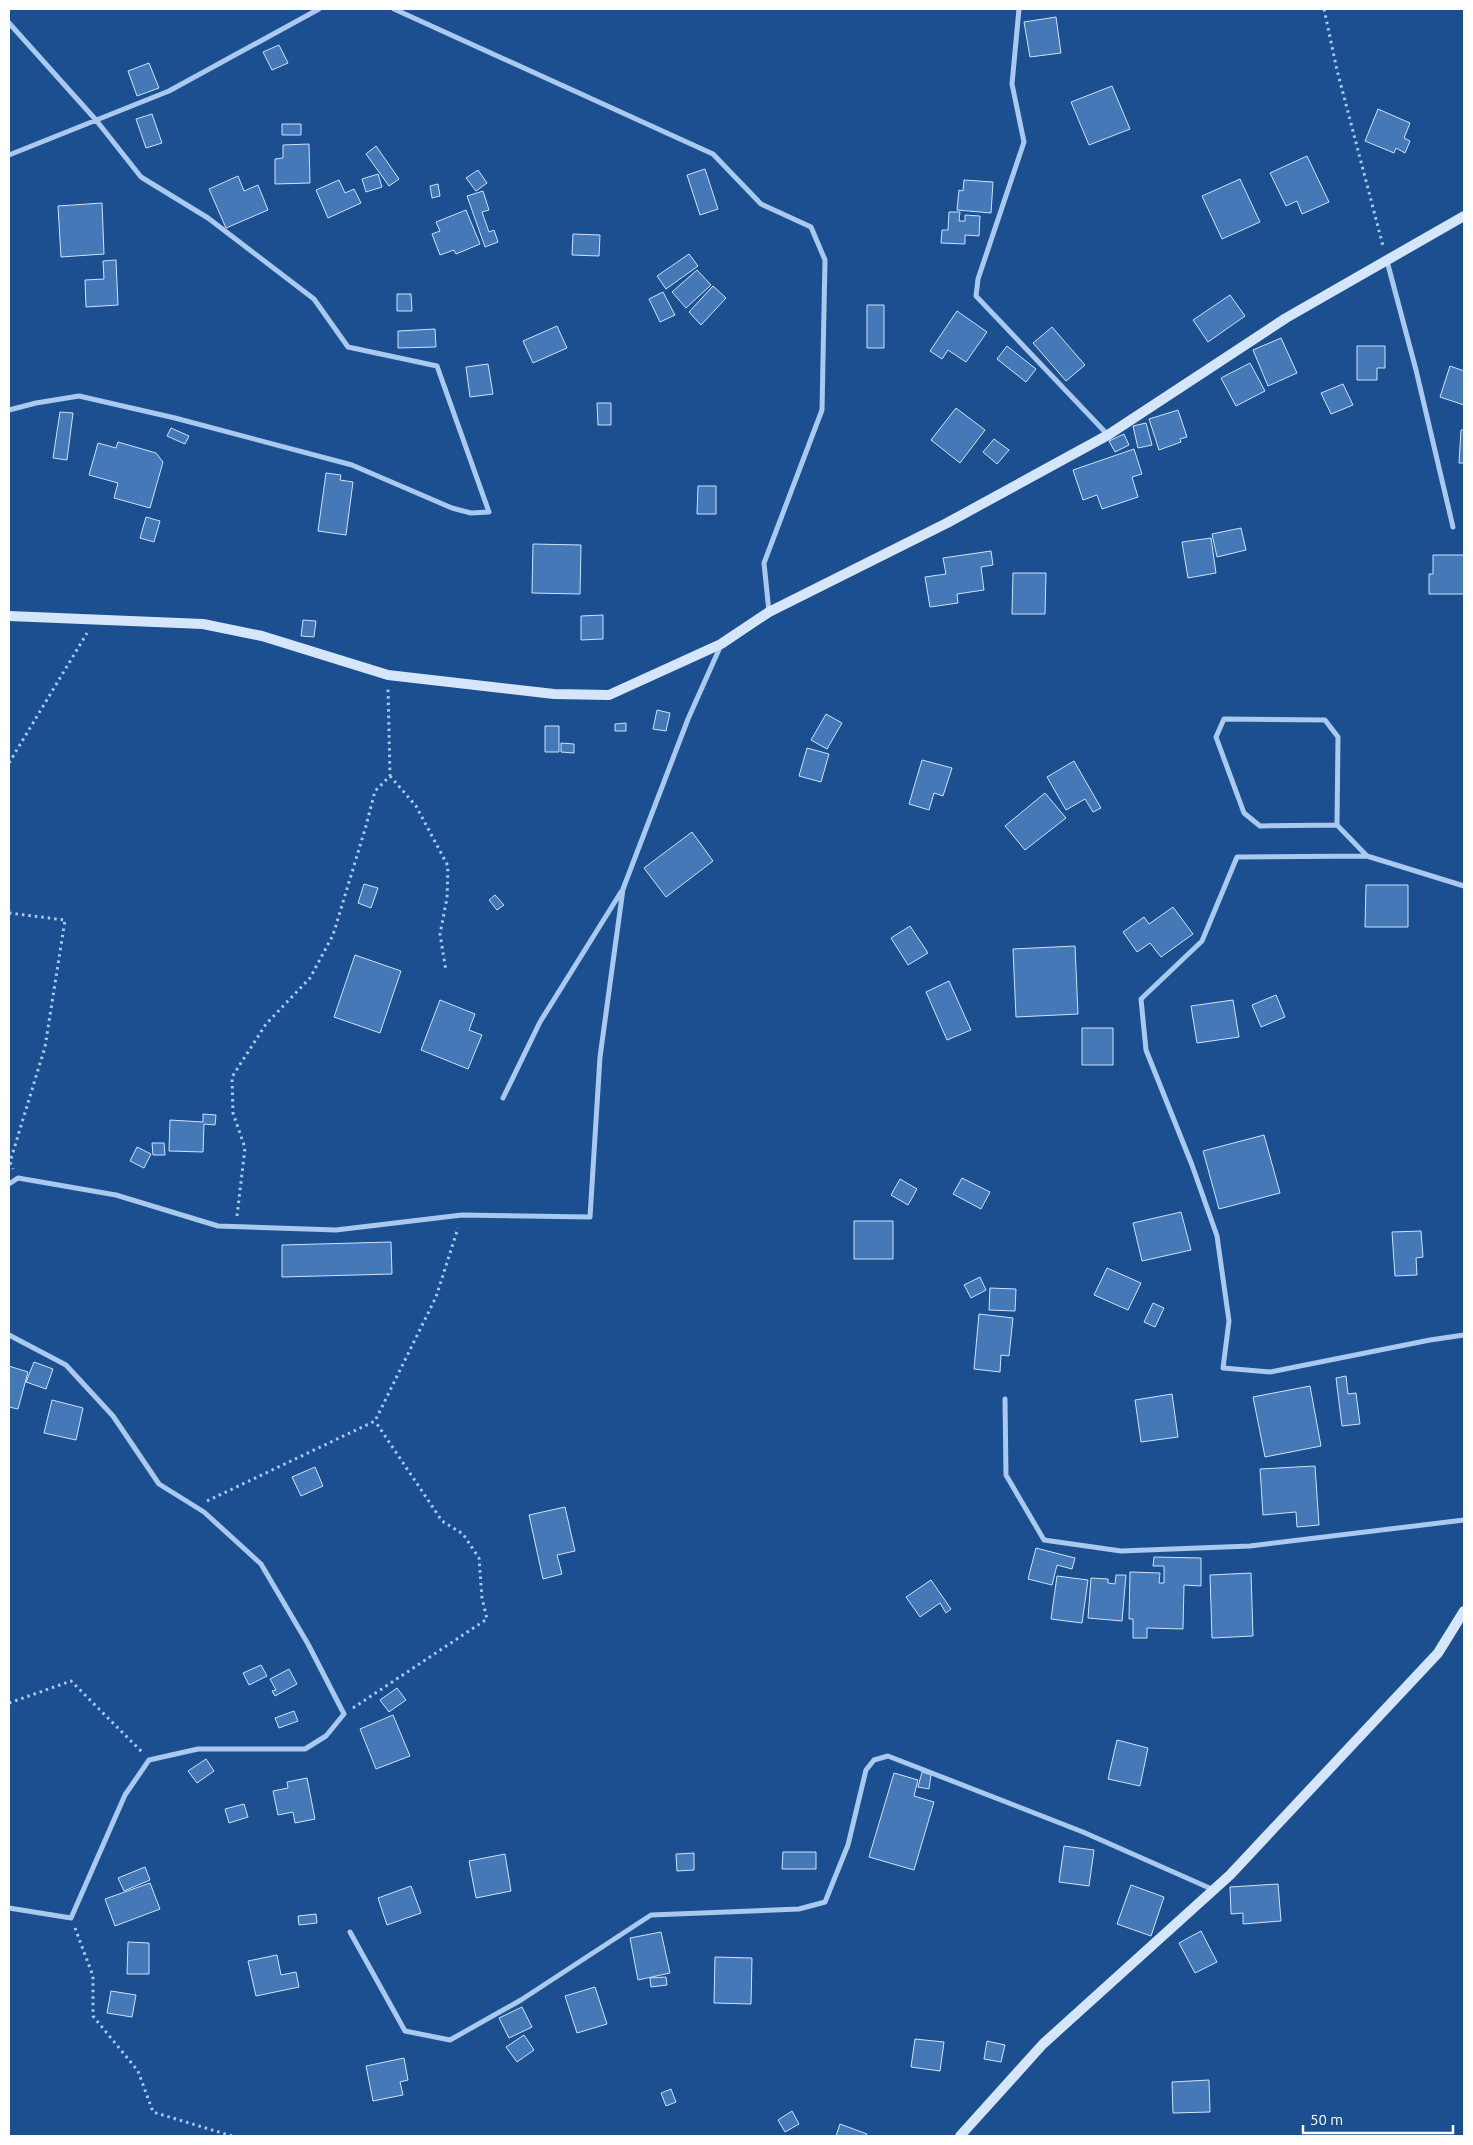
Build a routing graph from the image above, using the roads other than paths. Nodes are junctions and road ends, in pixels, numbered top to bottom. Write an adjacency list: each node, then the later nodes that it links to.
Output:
1 (319, 9): 5 (street)
2 (394, 9): 12 (street)
3 (1019, 9): 10 (street)
4 (9, 23): 5 (street)
5 (96, 120): 6 (street); 9 (street)
6 (9, 155)
7 (1464, 216): 8 (street)
8 (1387, 261): 10 (street); 11 (street)
9 (9, 410)
10 (1108, 435): 12 (street)
11 (1453, 527)
12 (769, 612): 14 (street)
13 (9, 616): 14 (street)
14 (721, 644): 18 (street)
15 (1337, 825): 15 (street); 16 (street)
16 (1367, 856): 17 (street); 22 (street)
17 (1464, 886)
18 (623, 890): 19 (street); 20 (street)
19 (503, 1098)
20 (9, 1184)
21 (9, 1335): 27 (street)
22 (1464, 1335)
23 (1005, 1399): 24 (street)
24 (1464, 1520)
25 (1464, 1611): 26 (street)
26 (1214, 1890): 28 (street); 29 (street)
27 (9, 1908)
28 (350, 1932)
29 (960, 2136)

